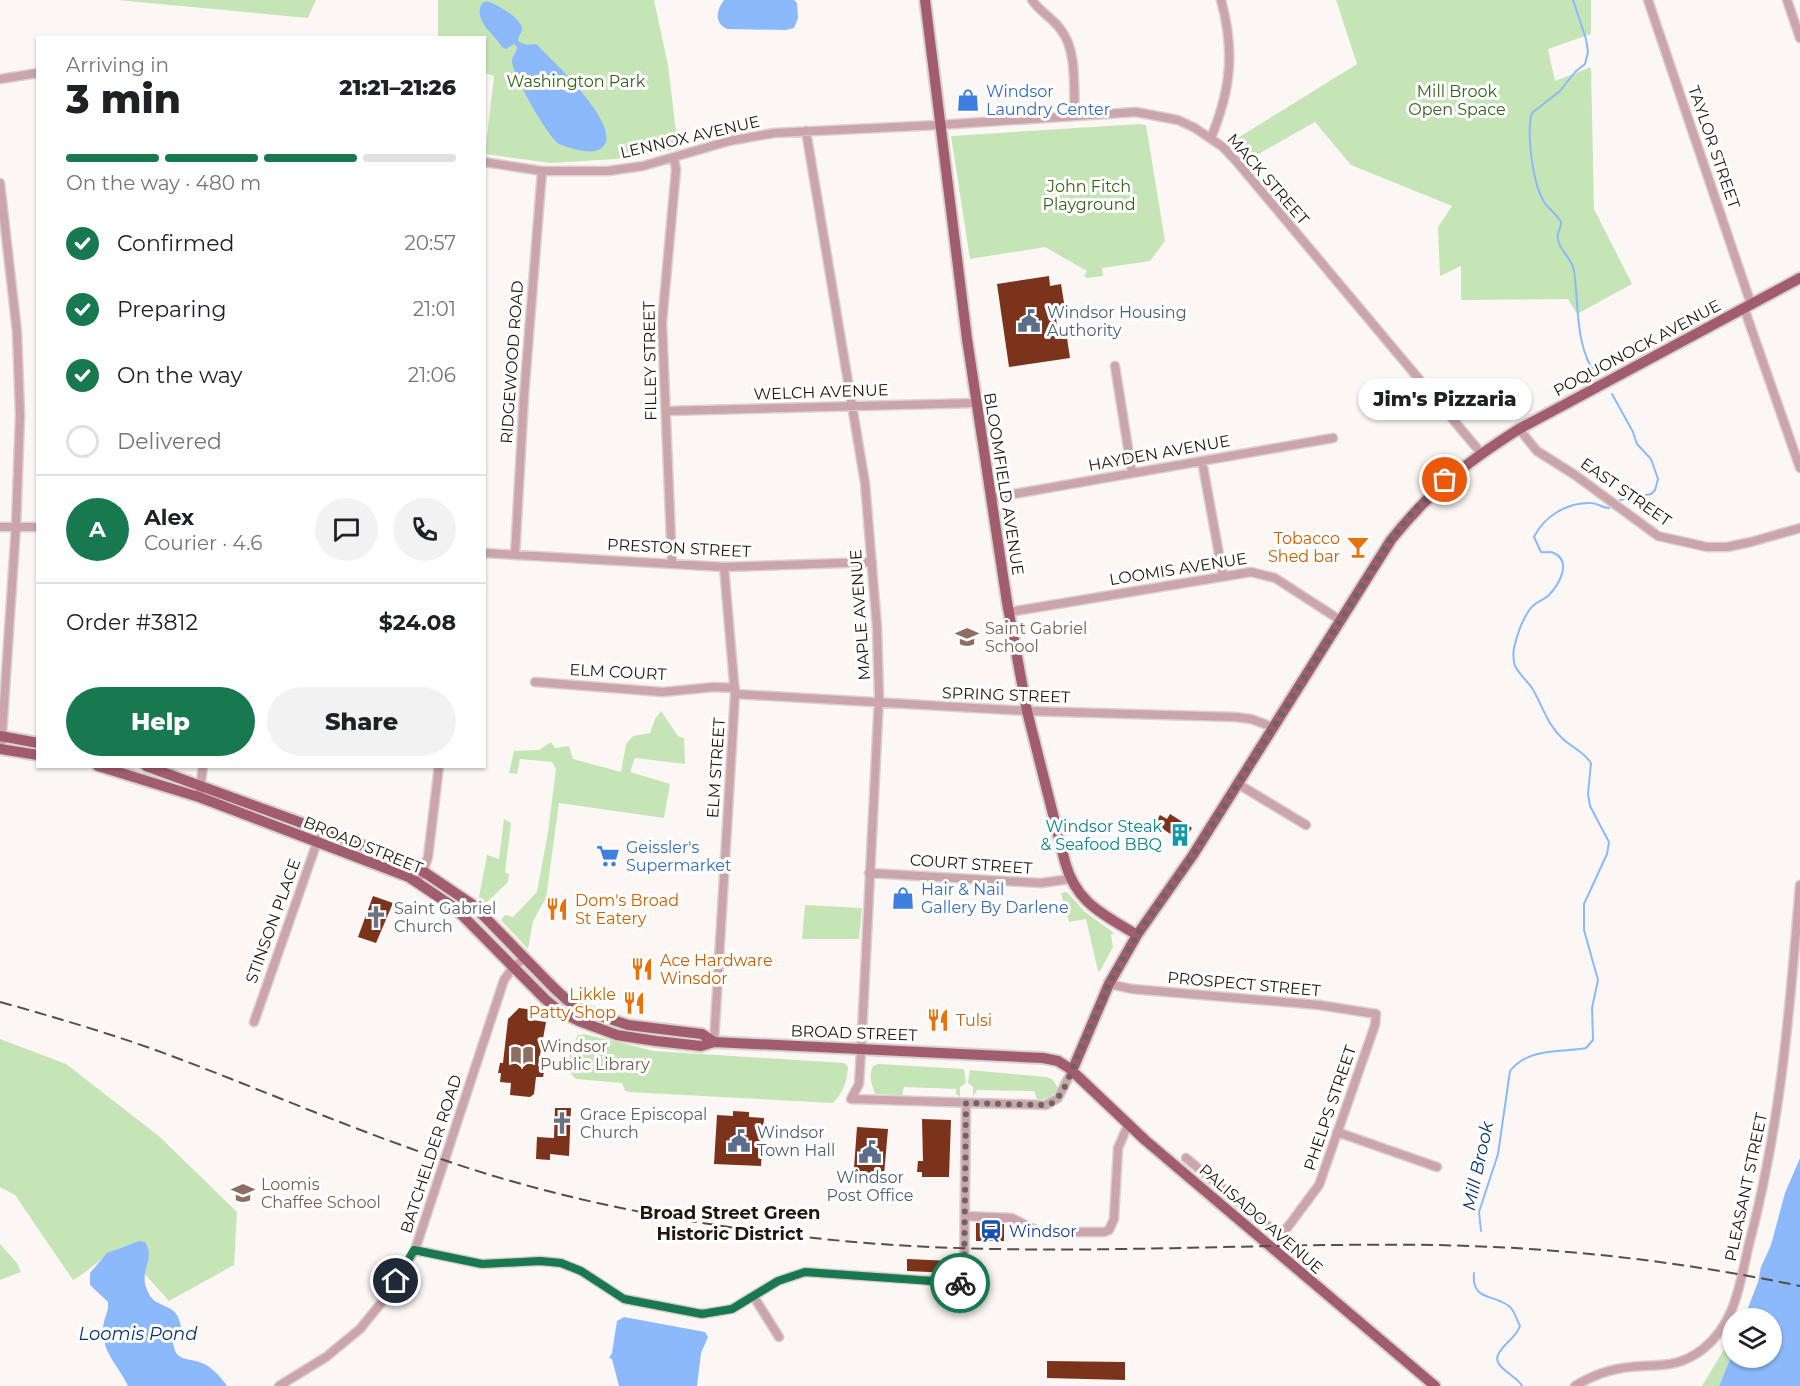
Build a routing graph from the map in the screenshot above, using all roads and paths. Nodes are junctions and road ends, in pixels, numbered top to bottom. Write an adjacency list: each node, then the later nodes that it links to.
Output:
1 (925, 0): 10 (main road, BLOOMFIELD AVENUE)
2 (1032, 0): 9 (street)
3 (1221, 0): 12 (street)
4 (1648, 0): 18 (street, TAYLOR STREET)
5 (1787, 0): 6 (street)
6 (1800, 38)
7 (36, 74): 8 (street)
8 (0, 79)
9 (1075, 116): 10 (street, MACK STREET); 12 (street, MACK STREET)
10 (939, 125): 11 (street, LENNOX AVENUE); 20 (main road, BLOOMFIELD AVENUE)
11 (806, 131): 13 (street, LENNOX AVENUE); 21 (street, MAPLE AVENUE)
12 (1211, 138): 25 (street, MACK STREET)
13 (674, 158): 15 (street, LENNOX AVENUE); 22 (street, FILLEY STREET)
14 (486, 162): 15 (street, LENNOX AVENUE)
15 (542, 171): 35 (street, RIDGEWOOD ROAD)
16 (0, 183): 30 (street)
17 (1800, 278): 18 (main road, POQUONOCK AVENUE)
18 (1748, 306): 23 (main road, POQUONOCK AVENUE); 27 (street)
19 (1115, 366): 28 (street)
20 (976, 403): 21 (street, WELCH AVENUE); 29 (main road, BLOOMFIELD AVENUE)
21 (852, 406): 22 (street, WELCH AVENUE); 36 (street, MAPLE AVENUE)
22 (666, 411): 37 (street, FILLEY STREET)
23 (1519, 429): 25 (main road, POQUONOCK AVENUE); 33 (street, EAST STREET)
24 (1333, 438): 26 (street, HAYDEN AVENUE)
25 (1481, 453): 41 (main road, POQUONOCK AVENUE)
26 (1202, 461): 28 (street, HAYDEN AVENUE); 39 (street)
27 (1800, 468)
28 (1132, 473): 29 (street, HAYDEN AVENUE)
29 (991, 498): 40 (main road, BLOOMFIELD AVENUE)
30 (16, 526): 31 (street); 32 (street); 47 (street)
31 (0, 527)
32 (36, 527)
33 (1800, 528)
34 (486, 553): 35 (street, PRESTON STREET)
35 (515, 555): 37 (street, PRESTON STREET)
36 (872, 562): 38 (street, PRESTON STREET); 44 (street, MAPLE AVENUE)
37 (672, 564): 38 (street, PRESTON STREET)
38 (724, 567): 43 (street, ELM STREET)
39 (1223, 576): 40 (street, LOOMIS AVENUE); 41 (street, LOOMIS AVENUE)
40 (1009, 612): 45 (main road, BLOOMFIELD AVENUE)
41 (1340, 621): 46 (main road, POQUONOCK AVENUE)
42 (535, 682): 43 (street, ELM COURT)
43 (735, 691): 44 (street, SPRING STREET); 76 (street, ELM STREET)
44 (879, 704): 45 (street, SPRING STREET); 61 (street, MAPLE AVENUE)
45 (1028, 711): 46 (street, SPRING STREET); 62 (main road, BLOOMFIELD AVENUE)
46 (1273, 727): 55 (main road, POQUONOCK AVENUE)
47 (1, 736): 48 (main road); 49 (street)
48 (36, 743)
49 (0, 749): 50 (main road)
50 (36, 755)
51 (105, 768): 57 (main road, BROAD STREET)
52 (152, 768): 56 (main road, BROAD STREET)
53 (203, 768): 56 (street)
54 (439, 768): 60 (street)
55 (1238, 784): 58 (street); 66 (main road, POQUONOCK AVENUE)
56 (201, 786): 57 (street); 59 (main road, BROAD STREET)
57 (199, 797): 59 (main road, BROAD STREET)
58 (1306, 825)
59 (320, 836): 60 (main road, BROAD STREET); 63 (main road, BROAD STREET); 73 (street, STINSON PLACE)
60 (424, 872): 63 (street); 67 (main road, BROAD STREET)
61 (869, 873): 62 (street, COURT STREET); 77 (street, MAPLE AVENUE)
62 (1070, 879): 66 (main road, BLOOMFIELD AVENUE)
63 (418, 883): 68 (main road, BROAD STREET)
64 (1800, 885): 65 (street, PLEASANT STREET)
65 (1799, 904): 90 (street, PLEASANT STREET)
66 (1137, 935): 69 (main road, POQUONOCK AVENUE)
67 (526, 958): 68 (street, BATCHELDER ROAD); 70 (main road, BROAD STREET)
68 (514, 966): 72 (main road, BROAD STREET); 85 (street, BATCHELDER ROAD)
69 (1109, 984): 71 (street, PROSPECT STREET); 78 (main road, POQUONOCK AVENUE)
70 (584, 1010): 72 (main road); 74 (main road, BROAD STREET)
71 (1376, 1014): 81 (street, PHELPS STREET)
72 (579, 1021): 75 (main road, BROAD STREET)
73 (254, 1022)
74 (617, 1023): 75 (main road); 76 (main road, BROAD STREET)
75 (616, 1035): 76 (main road, BROAD STREET)
76 (714, 1042): 77 (main road, BROAD STREET)
77 (861, 1048): 78 (main road, BROAD STREET); 79 (street, MAPLE AVENUE)
78 (1072, 1071): 79 (street); 80 (main road, PALISADO AVENUE)
79 (966, 1103): 84 (street)
80 (1128, 1125): 84 (street); 89 (main road, PALISADO AVENUE)
81 (1337, 1132): 82 (street, PHELPS STREET); 83 (street)
82 (1186, 1158)
83 (1437, 1167)
84 (965, 1216): 86 (street)
85 (414, 1250): 86 (street); 88 (street, BATCHELDER ROAD)
86 (753, 1297): 87 (street)
87 (779, 1337)
88 (279, 1386)
89 (1435, 1386)
90 (1575, 1386)

